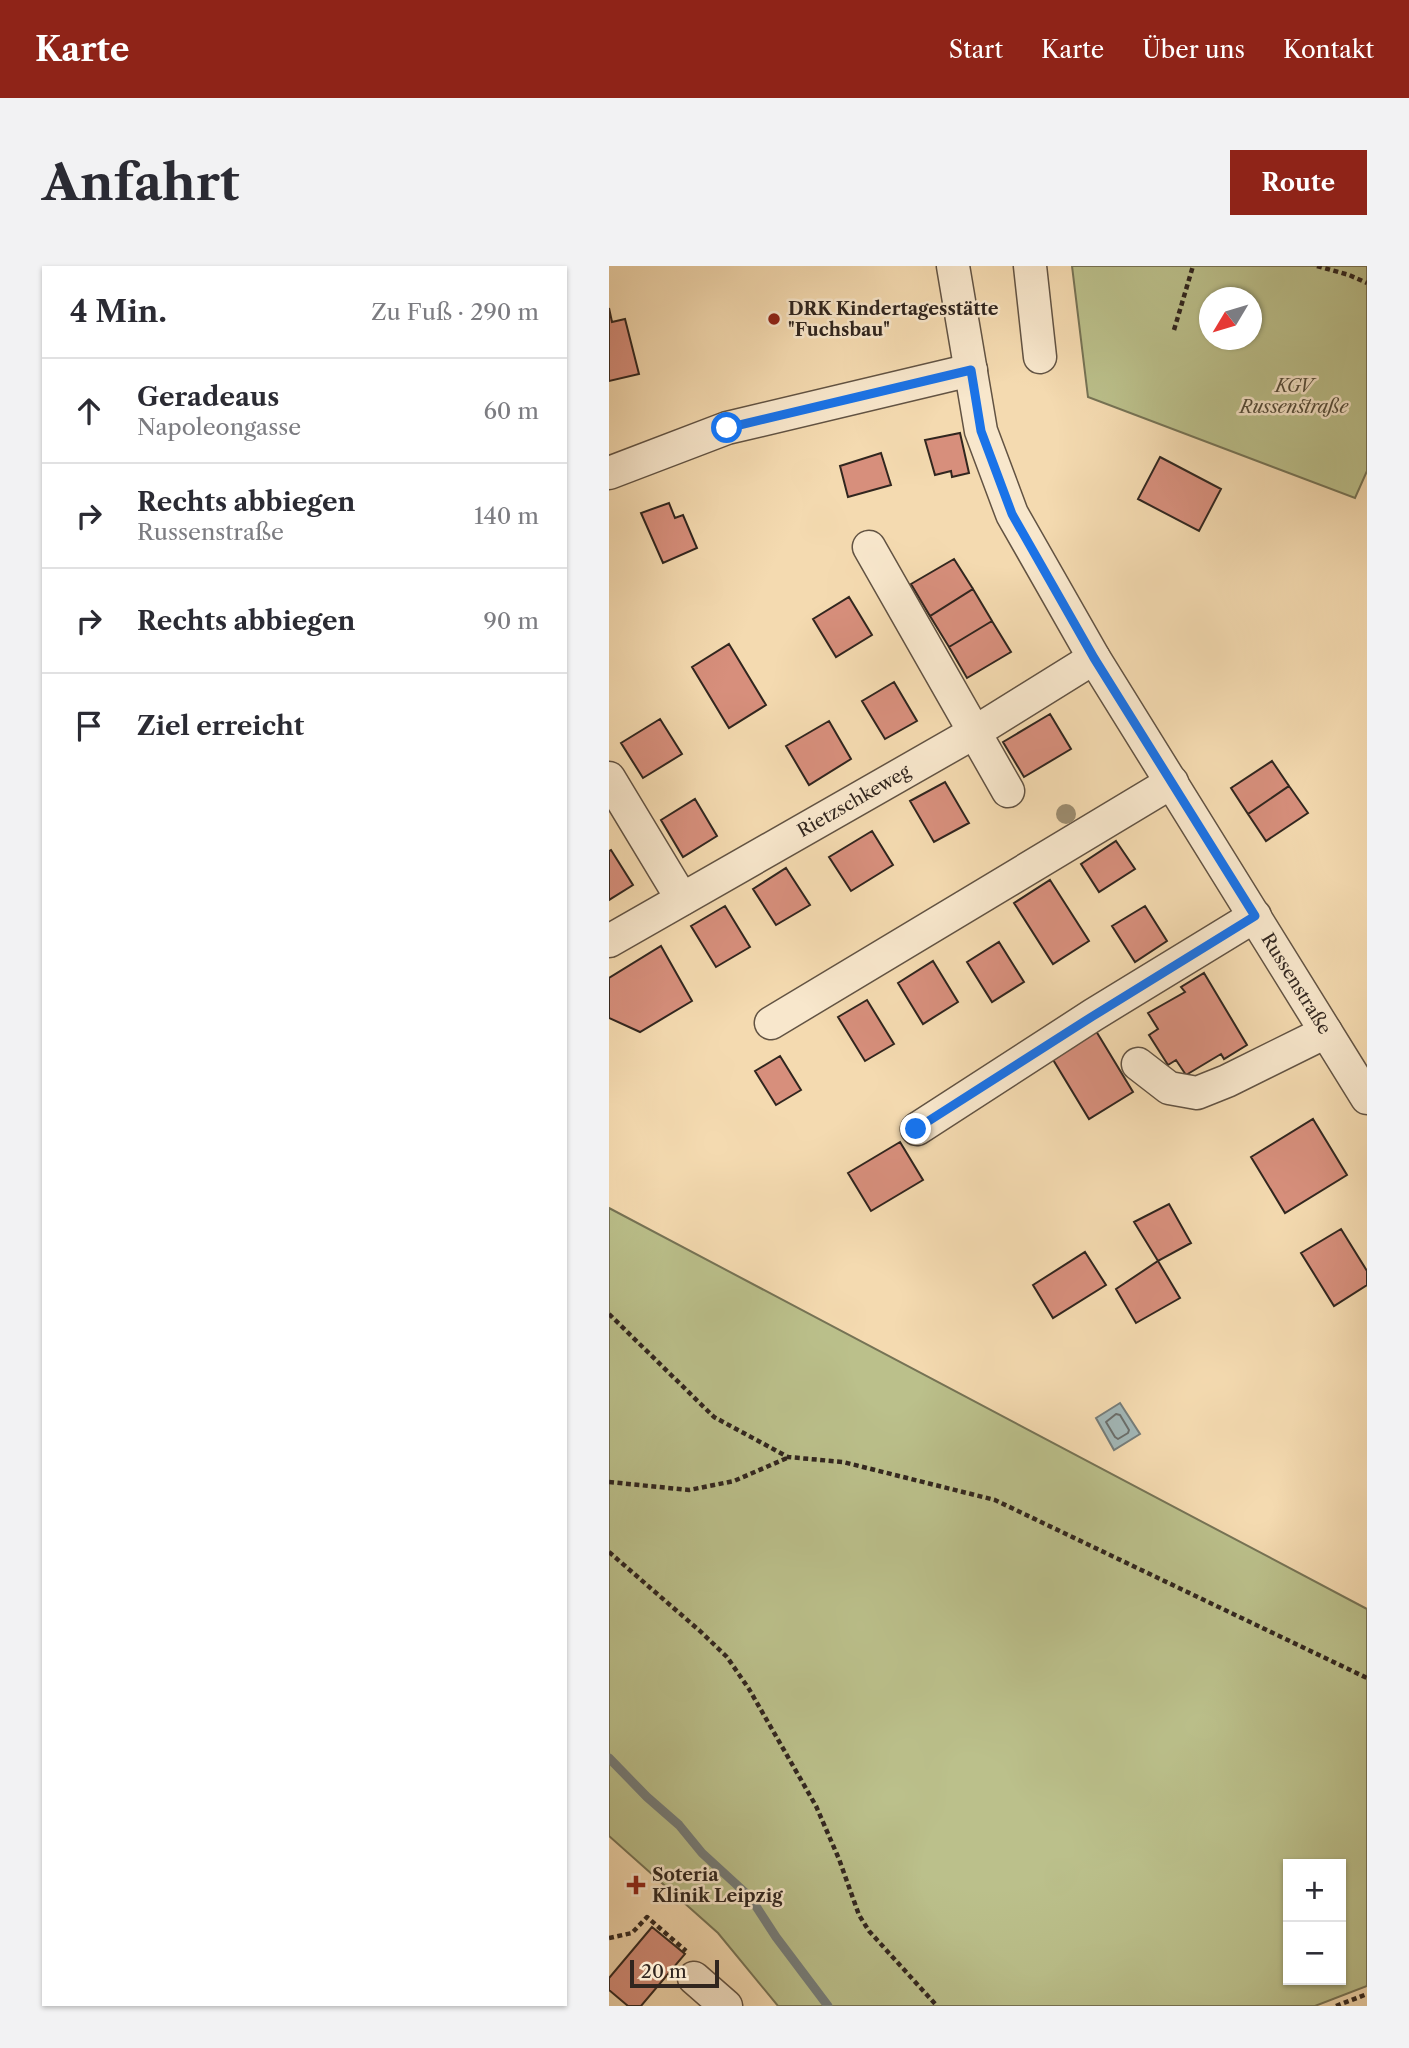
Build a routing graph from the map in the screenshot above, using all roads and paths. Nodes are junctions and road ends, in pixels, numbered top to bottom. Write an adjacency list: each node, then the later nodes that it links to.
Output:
1 (953, 266): 8 (street, Russenstraße)
2 (1030, 266): 7 (street)
3 (1193, 266): 6 (path)
4 (1317, 266): 5 (path)
5 (1367, 283)
6 (1174, 330)
7 (1040, 357)
8 (971, 370): 9 (street); 11 (street, Russenstraße)
9 (609, 473)
10 (869, 547): 12 (street)
11 (1094, 658): 12 (street, Rietzschkeweg); 14 (street, Russenstraße)
12 (975, 732): 15 (street); 16 (street, Rietzschkeweg)
13 (609, 778): 16 (street)
14 (1172, 782): 17 (street, Russenstraße); 19 (street)
15 (1008, 791)
16 (682, 899): 18 (street, Rietzschkeweg)
17 (1255, 916): 20 (street, Russenstraße); 23 (street)
18 (609, 941)
19 (771, 1023)
20 (1326, 1032): 21 (street); 22 (street, Russenstraße)
21 (1138, 1064)
22 (1367, 1098)
23 (916, 1129)
24 (609, 1314): 25 (path)
25 (788, 1457): 26 (path); 28 (path)
26 (609, 1482)
27 (609, 1552): 33 (path)
28 (1367, 1678)
29 (609, 1938): 30 (path)
30 (694, 1978): 32 (street)
31 (1367, 1994): 34 (path)
32 (726, 2006)
33 (937, 2006)
34 (1336, 2006)

